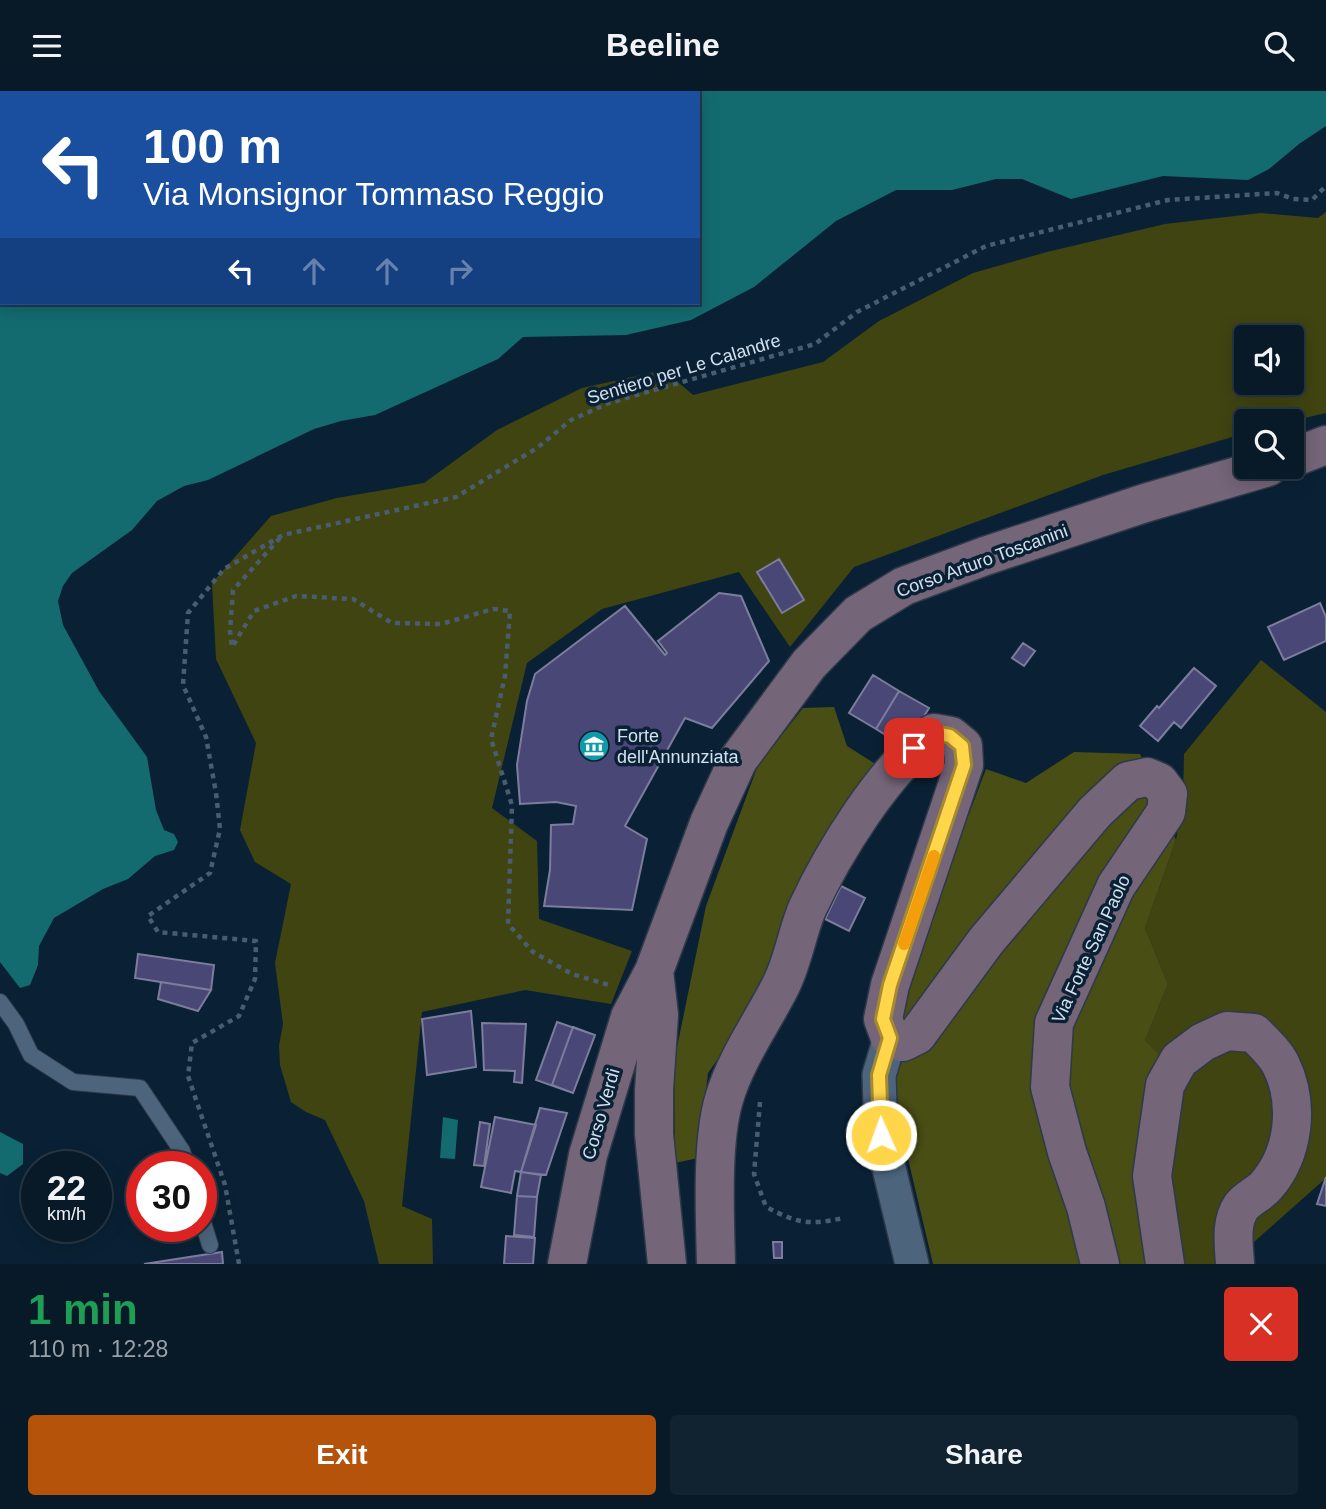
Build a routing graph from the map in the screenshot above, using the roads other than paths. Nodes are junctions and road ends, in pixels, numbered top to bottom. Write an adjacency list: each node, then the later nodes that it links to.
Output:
1 (1326, 445): 2 (street)
2 (1304, 453)
3 (1234, 477): 4 (street, Corso Arturo Toscanini)
4 (654, 971): 10 (street, Corso Verdi); 11 (street)
5 (0, 1002): 7 (lane)
6 (890, 1038): 12 (street); 13 (street); 14 (street, Via Forte San Paolo)
7 (182, 1151)
8 (209, 1242): 9 (lane)
9 (210, 1245)
10 (567, 1264)
11 (667, 1264)
12 (716, 1264)
13 (912, 1264)
14 (1100, 1264)
15 (1165, 1264): 16 (street)
16 (1235, 1264)

